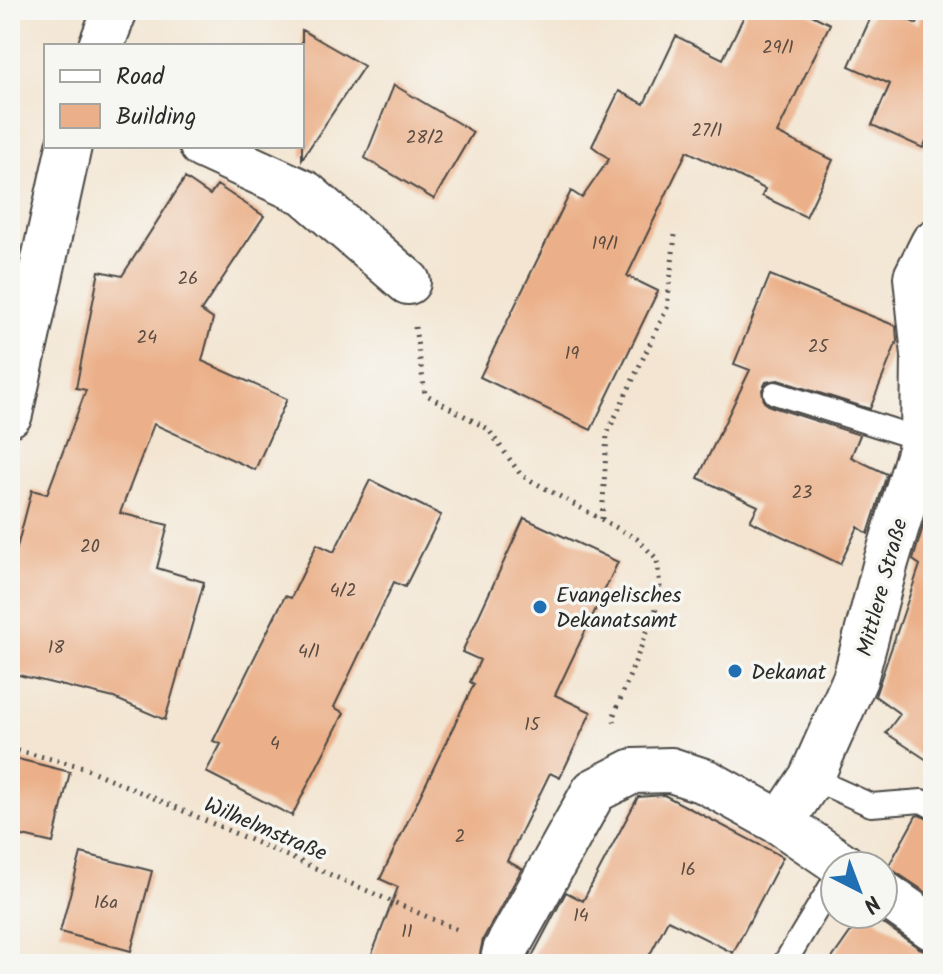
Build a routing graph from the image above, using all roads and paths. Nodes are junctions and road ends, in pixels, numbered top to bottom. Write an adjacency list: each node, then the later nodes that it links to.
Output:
1 (115, 10): 2 (street)
2 (102, 44)
3 (69, 148): 10 (street)
4 (206, 148): 7 (street)
5 (675, 235): 12 (path)
6 (933, 243): 8 (street, Mittlere Straße)
7 (408, 282): 12 (path)
8 (928, 357): 11 (street, Mittlere Straße)
9 (775, 393): 11 (lane)
10 (10, 414)
11 (923, 440): 15 (street, Mittlere Straße)
12 (602, 519): 14 (path)
13 (10, 749): 22 (path, Wilhelmstraße)
14 (633, 771): 17 (street); 22 (street)
15 (811, 778): 16 (lane); 17 (street, Mittlere Straße)
16 (933, 807)
17 (781, 823): 18 (street)
18 (820, 850)
19 (899, 904): 21 (street)
20 (819, 906): 23 (lane)
21 (933, 928)
22 (504, 958)
23 (784, 964)

